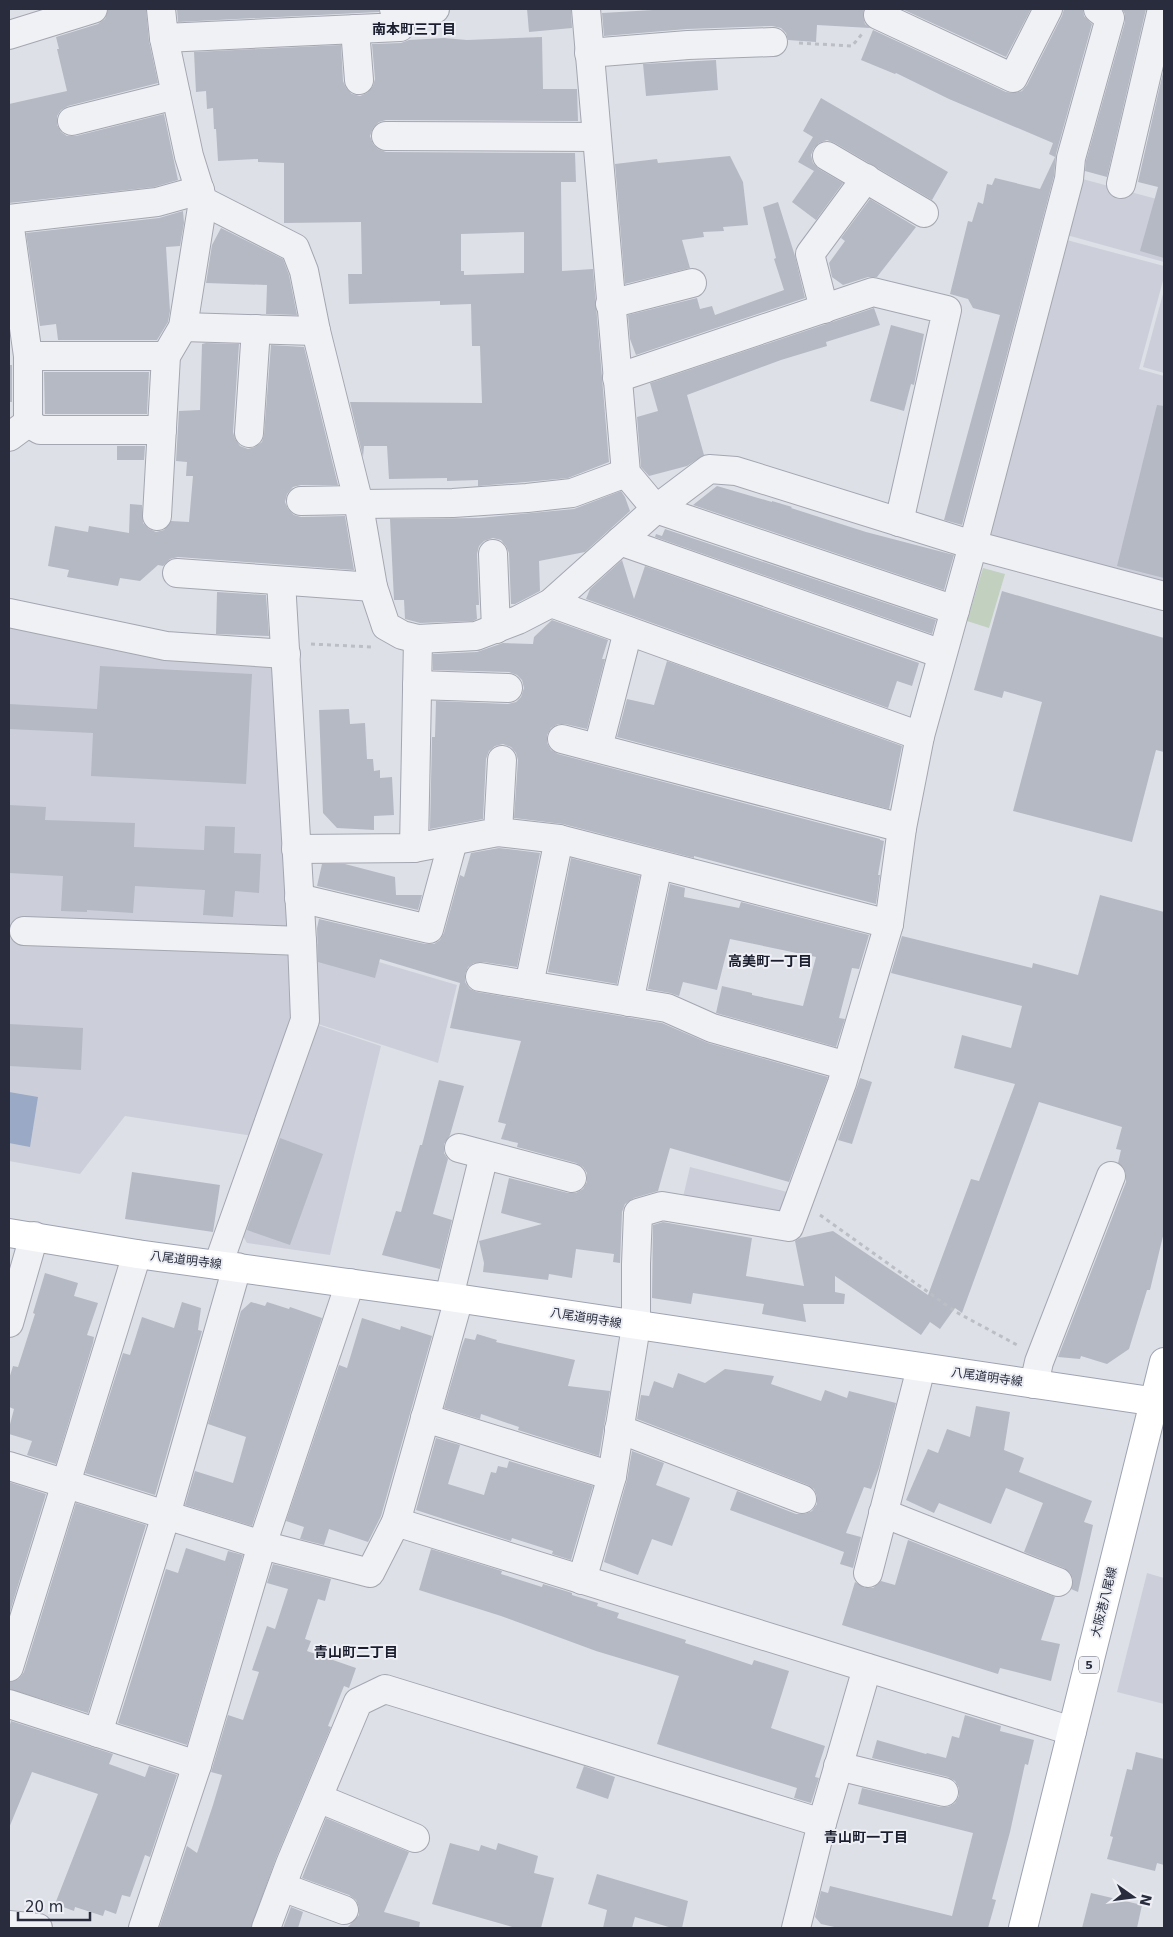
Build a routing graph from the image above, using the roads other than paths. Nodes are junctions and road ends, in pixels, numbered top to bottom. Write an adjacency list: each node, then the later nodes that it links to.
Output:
1 (93, 9): 11 (street)
2 (161, 9): 12 (street)
3 (435, 9): 8 (street)
4 (586, 9): 14 (street)
5 (1048, 9): 9 (street)
6 (1098, 9): 45 (street)
7 (1162, 9): 22 (street)
8 (394, 11): 10 (street)
9 (878, 15)
10 (355, 29): 12 (street); 15 (street)
11 (9, 35)
12 (164, 38): 16 (street)
13 (773, 42): 14 (street)
14 (589, 54): 19 (street)
15 (359, 80)
16 (176, 95): 17 (street); 23 (street)
17 (72, 121)
18 (386, 136): 19 (street)
19 (596, 137): 27 (street)
20 (827, 156): 21 (street)
21 (866, 178): 24 (street); 28 (street)
22 (1121, 184)
23 (202, 195): 25 (street); 29 (street); 31 (street)
24 (924, 213)
25 (9, 220): 32 (street)
26 (692, 283): 27 (street)
27 (610, 304): 34 (street)
28 (824, 309): 34 (street); 43 (street)
29 (184, 327): 30 (street); 33 (street)
30 (256, 330): 31 (street); 37 (street)
31 (316, 331): 40 (street)
32 (28, 356): 33 (street); 35 (street)
33 (166, 356): 36 (street)
34 (617, 378): 38 (street)
35 (18, 430): 36 (street)
36 (162, 430): 42 (street)
37 (249, 432)
38 (626, 473): 40 (street); 41 (street)
39 (301, 501): 40 (street)
40 (358, 502): 49 (street)
41 (656, 509): 43 (street); 44 (street); 52 (street)
42 (157, 516)
43 (899, 522): 45 (street)
44 (620, 541): 51 (street); 58 (street)
45 (974, 545): 50 (street); 52 (street)
46 (493, 554): 54 (street)
47 (177, 573): 48 (street)
48 (281, 580): 49 (street); 57 (street)
49 (373, 587): 56 (street)
50 (1164, 596)
51 (551, 603): 54 (street); 55 (street)
52 (955, 610): 58 (street)
53 (9, 612): 57 (street)
54 (496, 629): 56 (street)
55 (628, 631): 61 (street); 63 (street)
56 (417, 644): 59 (street)
57 (285, 648): 70 (street)
58 (942, 654): 61 (street)
59 (417, 685): 60 (street); 69 (street)
60 (508, 688)
61 (920, 736): 65 (street)
62 (562, 739): 63 (street)
63 (598, 748): 65 (street)
64 (502, 760): 66 (street)
65 (902, 828): 73 (street)
66 (498, 832): 67 (street); 68 (street)
67 (559, 840): 71 (street); 77 (street)
68 (453, 841): 69 (street); 72 (street)
69 (414, 848): 70 (street)
70 (296, 849): 72 (street)
71 (658, 865): 73 (street); 78 (street)
72 (299, 898): 75 (street)
73 (889, 924): 79 (street)
74 (24, 931): 75 (street)
75 (302, 941): 84 (street)
76 (480, 977): 77 (street)
77 (529, 985): 78 (street)
78 (629, 1002): 79 (street)
79 (847, 1066): 88 (street)
80 (1111, 1176): 91 (street)
81 (572, 1178): 86 (street)
82 (21, 1234): 83 (main road, 八尾道明寺線); 87 (street)
83 (137, 1254): 84 (main road, 八尾道明寺線); 97 (street)
84 (228, 1266): 85 (main road, 八尾道明寺線); 100 (street)
85 (350, 1283): 86 (main road, 八尾道明寺線); 102 (street)
86 (454, 1298): 88 (main road, 八尾道明寺線); 93 (street)
87 (9, 1323)
88 (636, 1326): 90 (main road, 八尾道明寺線); 94 (street)
89 (1164, 1362): 92 (main road, 大阪港八尾線 / 5)
90 (921, 1368): 91 (main road, 八尾道明寺線); 99 (street)
91 (1034, 1384): 92 (main road, 八尾道明寺線)
92 (1159, 1402): 109 (main road, 大阪港八尾線 / 5)
93 (425, 1418): 96 (street); 101 (street)
94 (619, 1429): 96 (street); 98 (street)
95 (9, 1466): 97 (street)
96 (612, 1476): 104 (street)
97 (66, 1484): 100 (street); 106 (street)
98 (802, 1499)
99 (884, 1513): 103 (street); 105 (street)
100 (166, 1515): 102 (street); 110 (street)
101 (396, 1522): 102 (street); 104 (street)
102 (262, 1545): 111 (street)
103 (868, 1573)
104 (582, 1580): 107 (street)
105 (1058, 1582)
106 (9, 1667)
107 (867, 1668): 109 (street); 112 (street)
108 (9, 1704): 110 (street)
109 (1072, 1731): 124 (main road, 大阪港八尾線 / 5)
110 (98, 1733): 111 (street)
111 (196, 1765): 121 (street)
112 (838, 1766): 113 (street); 115 (street)
113 (944, 1792)
114 (318, 1798): 115 (street); 116 (street); 117 (street)
115 (822, 1823): 123 (street)
116 (415, 1838)
117 (282, 1887): 118 (street); 122 (street)
118 (344, 1910)
119 (9, 1925): 120 (street)
120 (38, 1928)
121 (143, 1928)
122 (266, 1928)
123 (797, 1928)
124 (1023, 1928)

